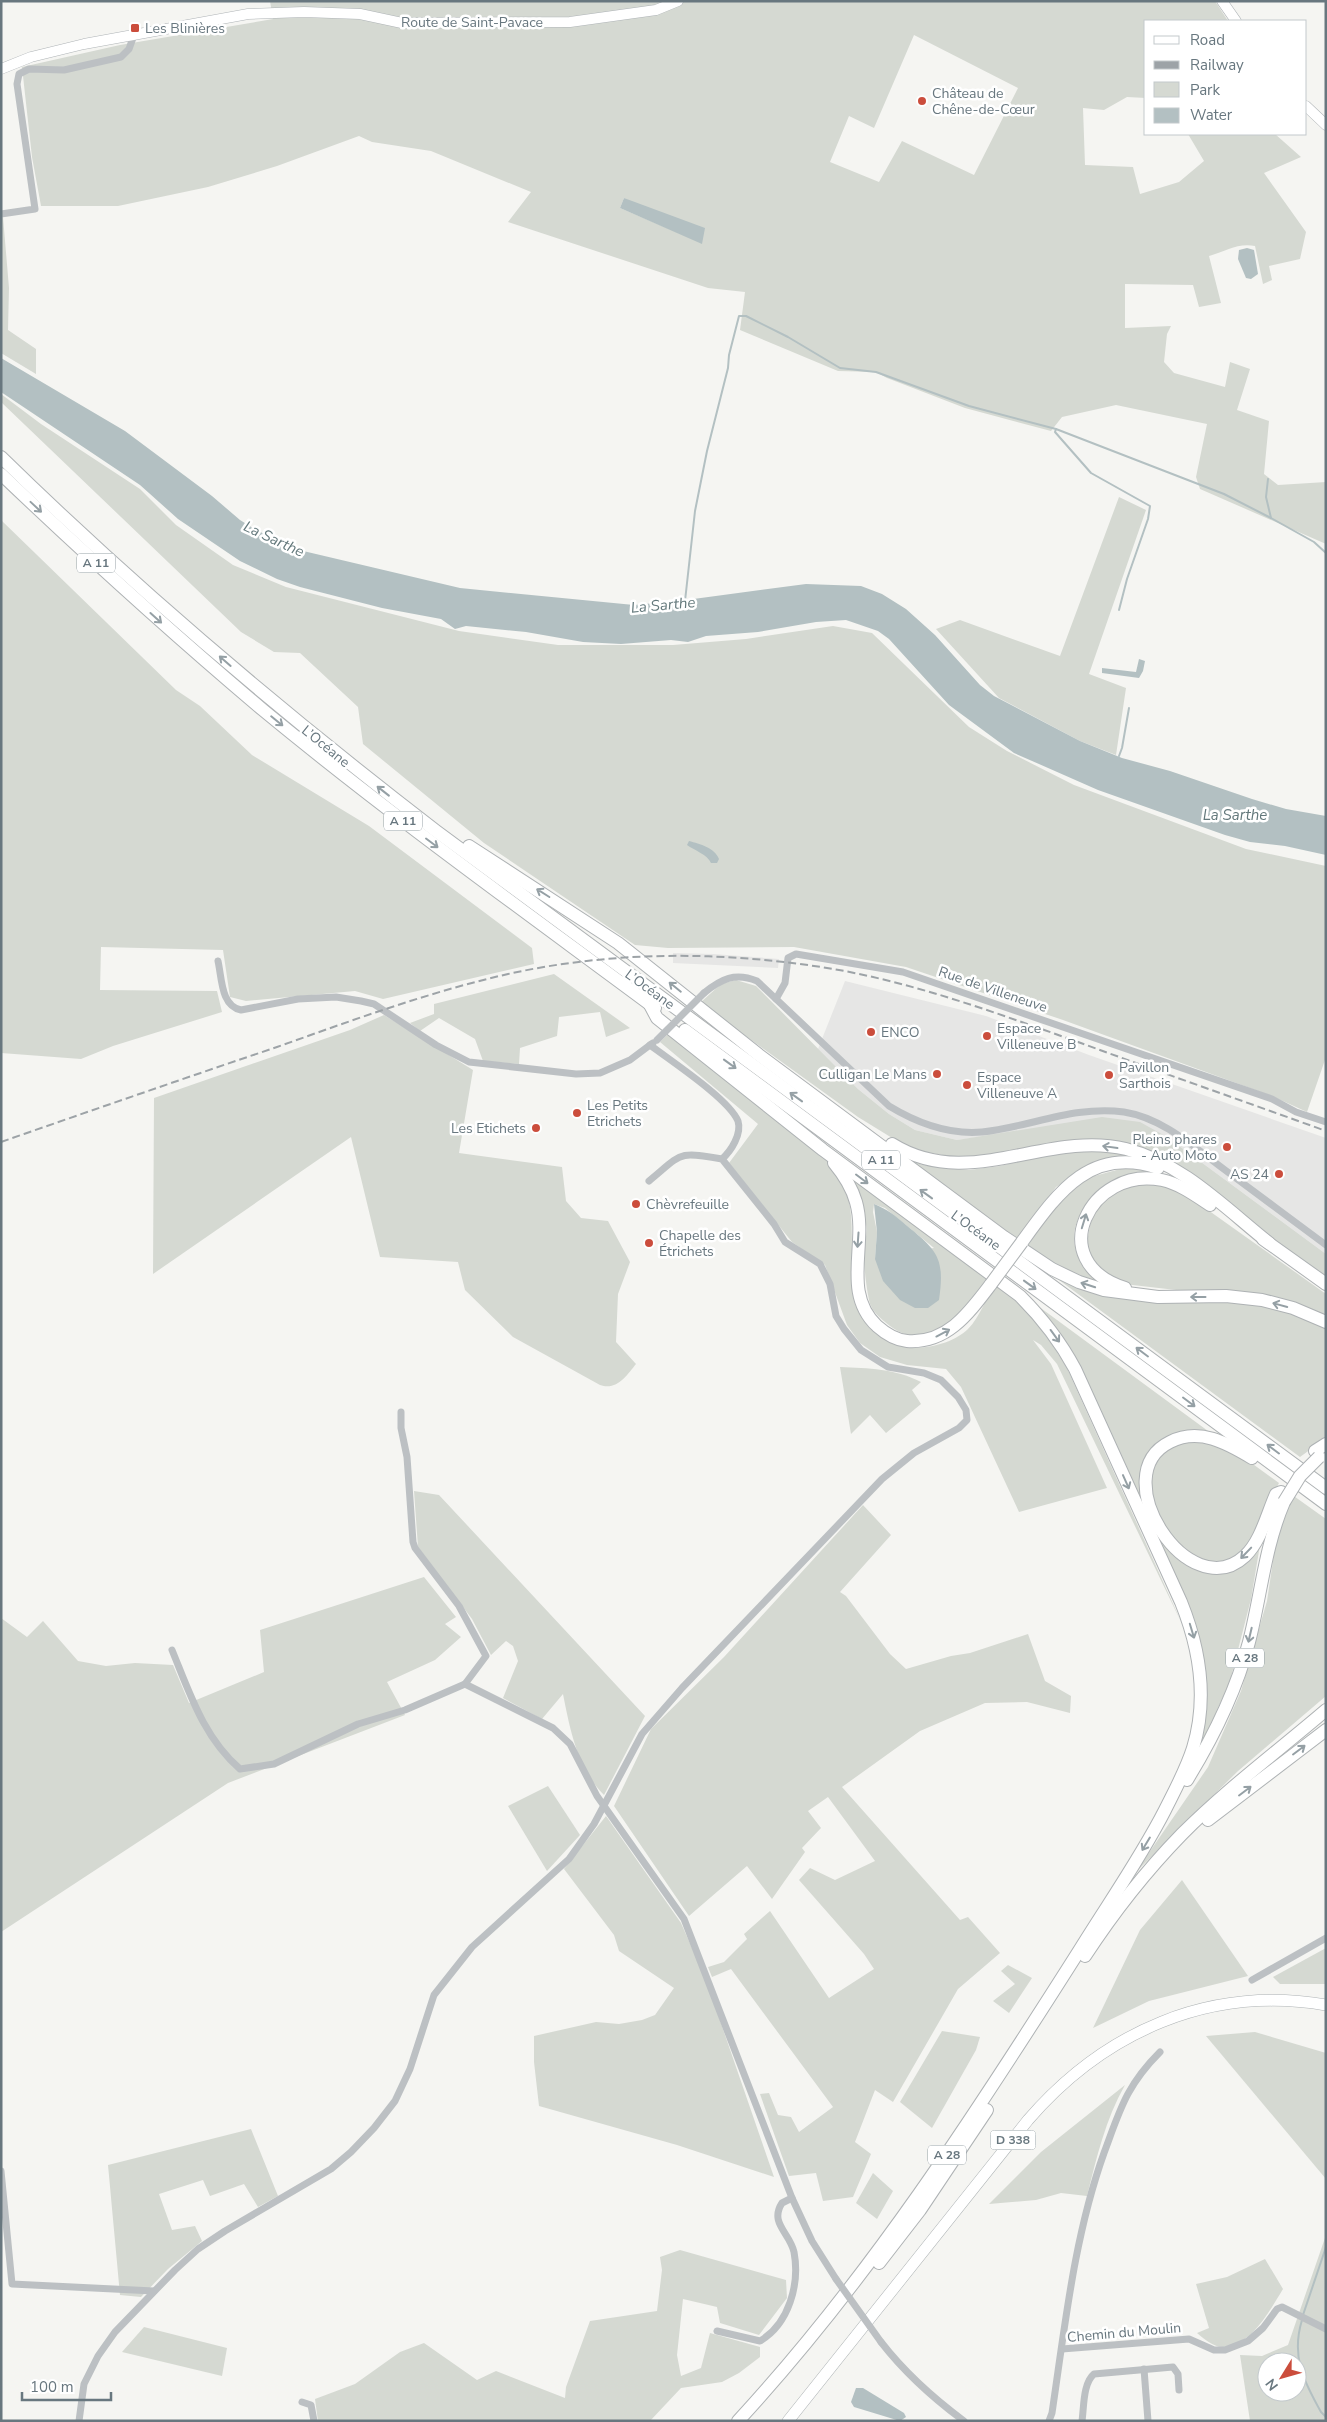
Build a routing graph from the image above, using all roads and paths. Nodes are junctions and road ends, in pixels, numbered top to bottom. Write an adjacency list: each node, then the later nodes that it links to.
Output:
1 (678, 1): 4 (street, Route de Saint-Pavace)
2 (1222, 1): 3 (street)
3 (1235, 20)
4 (134, 35): 5 (street, Route de Saint-Pavace); 8 (street)
5 (1, 69)
6 (1307, 107): 7 (street)
7 (1326, 125)
8 (1, 214)
9 (1, 457): 11 (highway, L’Océane / A 11)
10 (1, 474): 11 (highway, L’Océane / A 11, one-way to 11)
11 (196, 644): 12 (highway, L’Océane / A 11)
12 (245, 686): 13 (highway, L’Océane / A 11, one-way to 12); 16 (highway, L’Océane / A 11, one-way to 16)
13 (436, 831): 18 (highway, one-way to 13); 31 (highway, L’Océane / A 11, one-way to 13)
14 (218, 961): 17 (street)
15 (776, 999): 17 (street, bridge); 19 (street, Rue de Villeneuve); 24 (street)
16 (649, 1004): 20 (highway); 32 (highway, L’Océane / A 11, one-way to 32)
17 (650, 1045): 21 (street)
18 (815, 1096): 23 (highway, one-way to 18); 26 (highway, one-way to 18)
19 (1326, 1122)
20 (823, 1150): 23 (highway, one-way to 23, bridge); 40 (highway, one-way to 40)
21 (722, 1159): 22 (street); 39 (street)
22 (649, 1181)
23 (1269, 1243): 25 (highway); 26 (highway, one-way to 23)
24 (1326, 1245)
25 (1326, 1284)
26 (1170, 1297): 27 (highway, one-way to 26)
27 (1326, 1322)
28 (401, 1412): 36 (street)
29 (1326, 1444): 30 (highway)
30 (1320, 1454): 33 (highway, bridge)
31 (1326, 1488)
32 (1310, 1493): 33 (highway, one-way to 32); 34 (highway, L’Océane / A 11)
33 (1280, 1497): 40 (highway, A 28, one-way to 40)
34 (1326, 1504)
35 (172, 1650): 36 (street)
36 (465, 1684): 39 (street)
37 (1326, 1710): 41 (highway, A 28)
38 (1326, 1730): 41 (highway, one-way to 38)
39 (604, 1806): 47 (street); 48 (street)
40 (1162, 1817): 57 (highway, A 28, one-way to 57)
41 (1130, 1894): 58 (highway, A 28)
42 (1326, 1938): 43 (street)
43 (1252, 1980)
44 (1326, 2005): 59 (main road, D 338)
45 (1160, 2052): 51 (street)
46 (1, 2171): 48 (street)
47 (792, 2198): 50 (street); 60 (street, bridge)
48 (154, 2291): 55 (street)
49 (1326, 2330): 51 (street, Chemin du Moulin)
50 (717, 2331)
51 (1062, 2349): 61 (street, Chemin du Moulin)
52 (1144, 2369): 53 (street); 62 (street); 63 (street)
53 (1179, 2390)
54 (302, 2402): 56 (street)
55 (79, 2421)
56 (314, 2421)
57 (738, 2421)
58 (748, 2421)
59 (788, 2421)
60 (964, 2421)
61 (1049, 2421)
62 (1082, 2421)
63 (1148, 2421)

